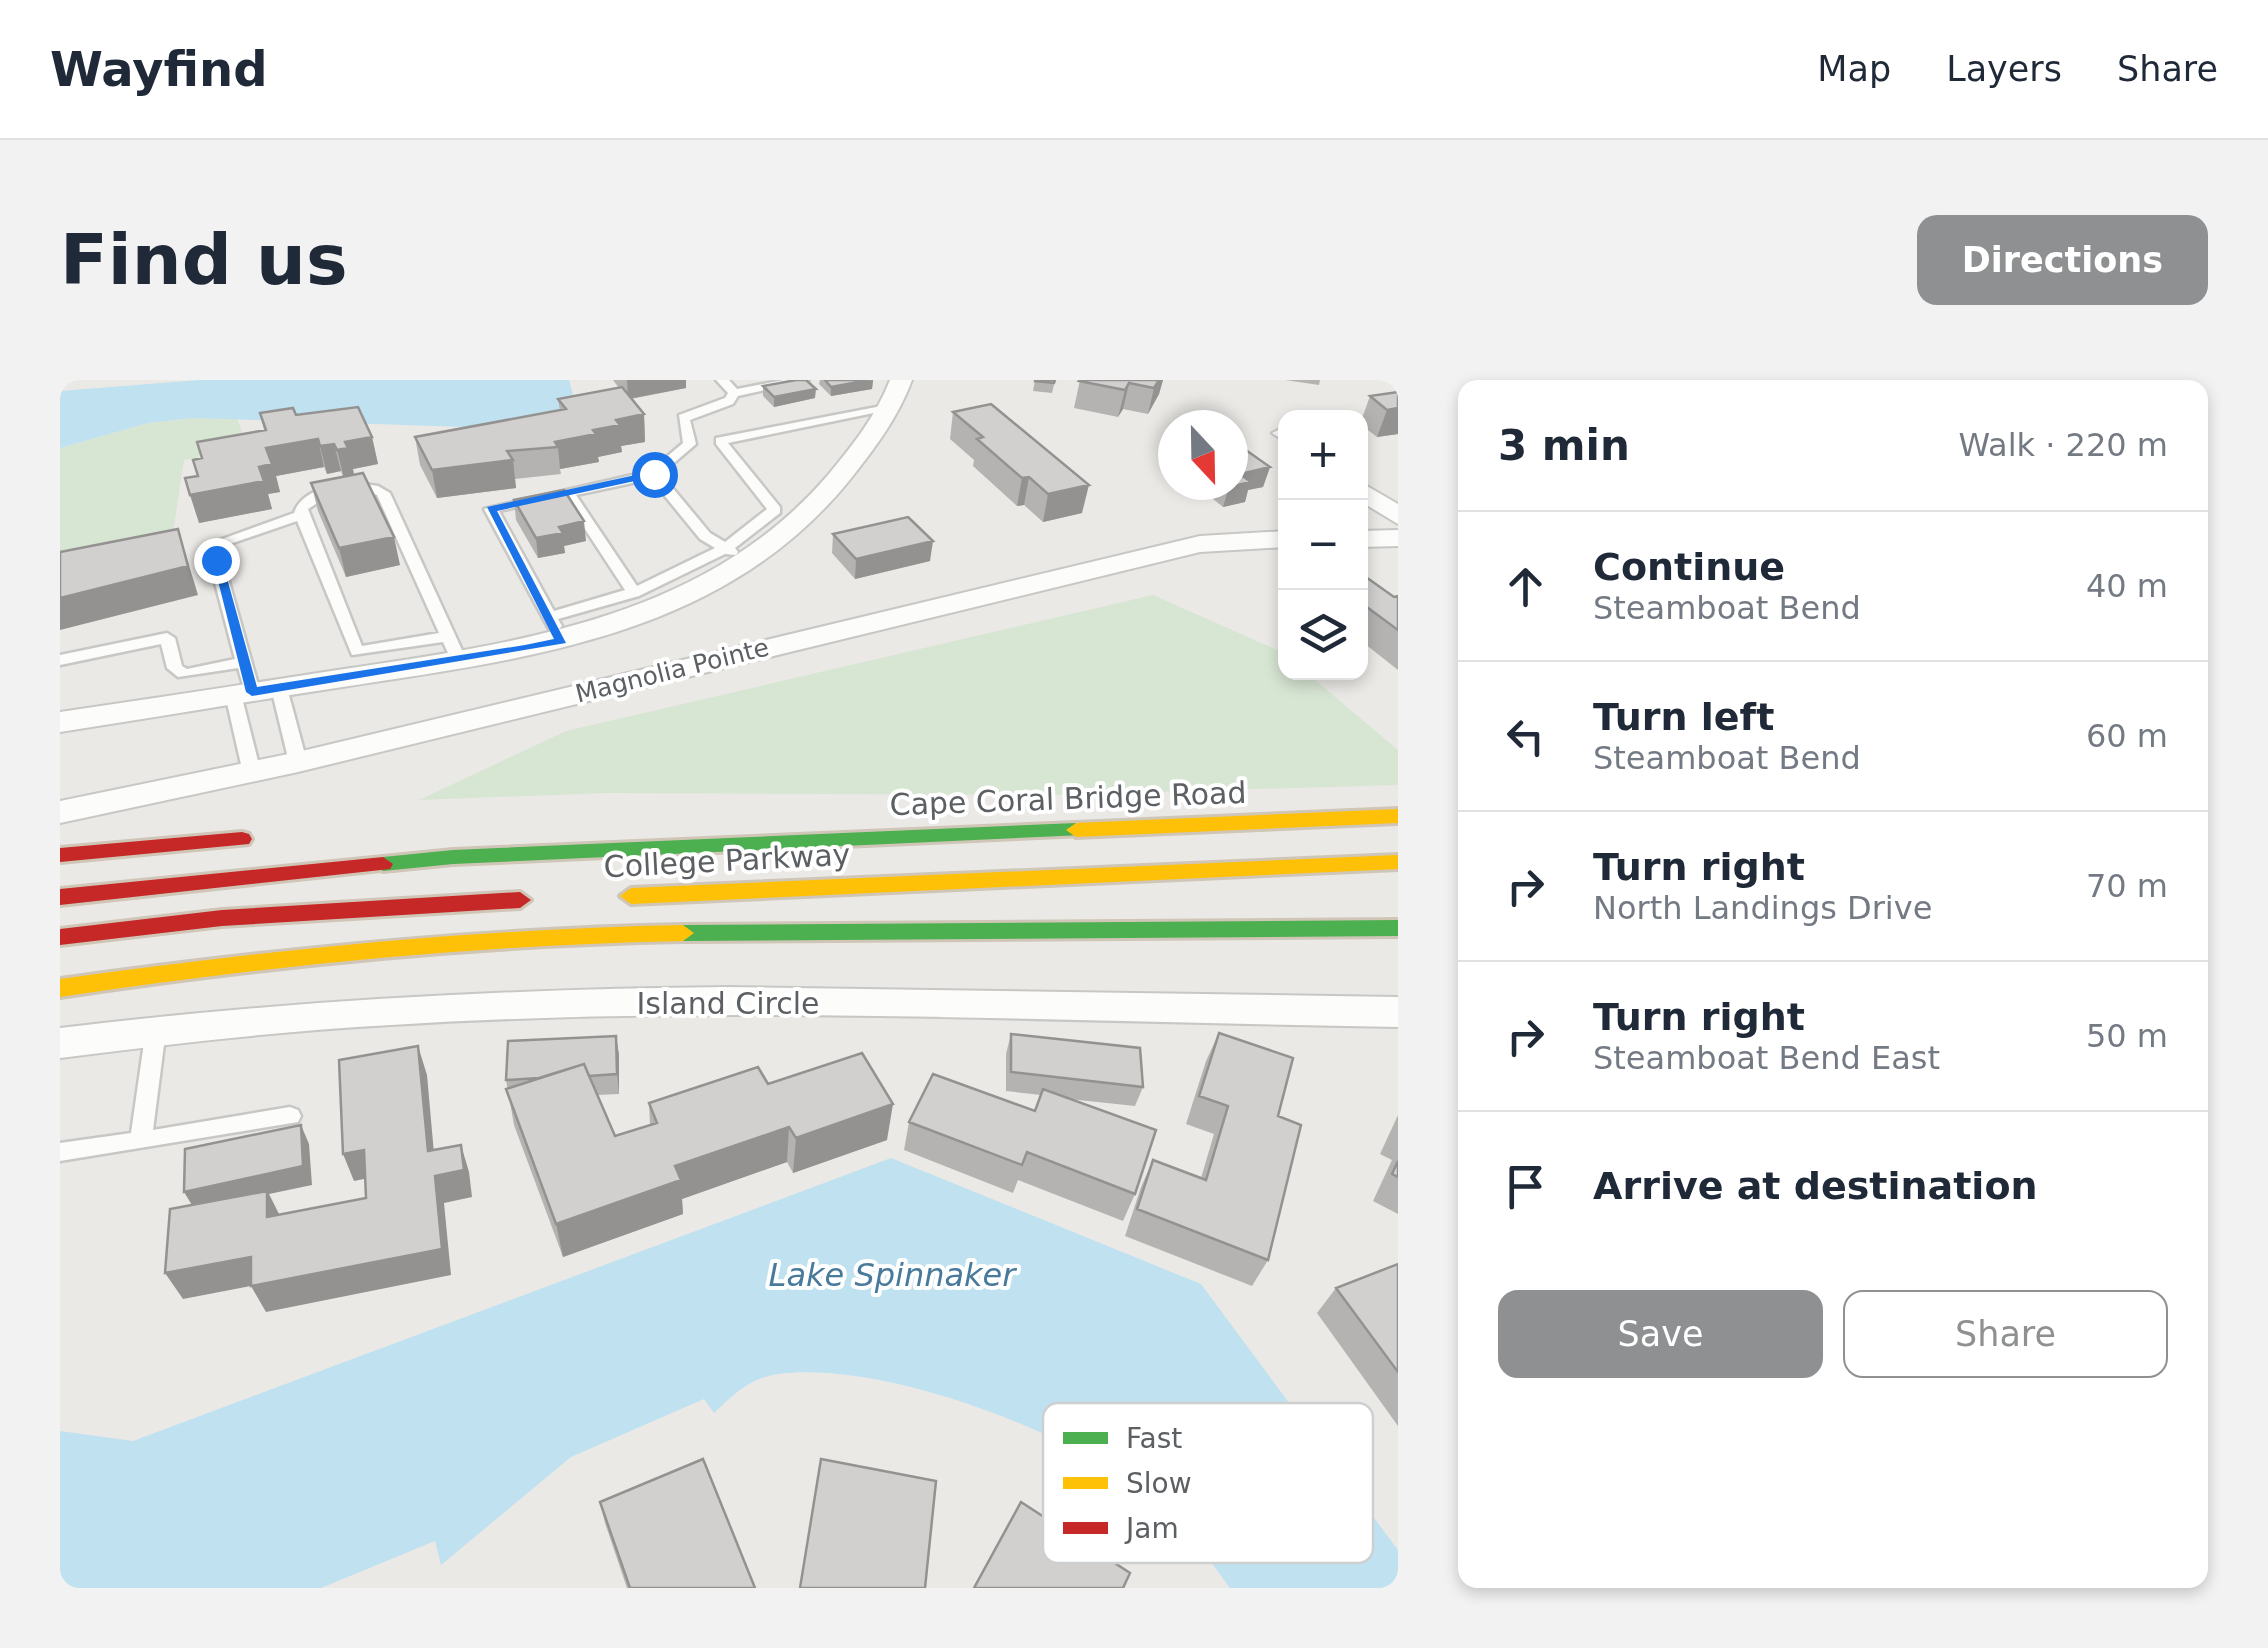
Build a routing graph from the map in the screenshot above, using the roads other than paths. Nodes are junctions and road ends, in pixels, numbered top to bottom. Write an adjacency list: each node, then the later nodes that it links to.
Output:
1 (722, 380): 4 (lane)
2 (804, 380): 4 (lane)
3 (901, 380): 6 (street)
4 (734, 393): 5 (lane)
5 (717, 406): 7 (lane); 9 (lane)
6 (887, 409): 7 (lane); 19 (street)
7 (746, 425): 8 (lane)
8 (720, 440): 9 (lane); 18 (lane)
9 (690, 444): 10 (lane)
10 (654, 474): 11 (lane); 18 (lane)
11 (568, 492): 20 (lane); 21 (lane)
12 (1368, 495): 14 (street)
13 (301, 516): 22 (lane); 22 (lane); 24 (lane)
14 (1398, 516)
15 (1398, 538): 17 (street)
16 (1278, 539): 27 (street, Magnolia Pointe)
17 (1368, 540)
18 (724, 548): 19 (lane); 20 (lane)
19 (751, 562): 21 (street)
20 (634, 593): 21 (lane)
21 (555, 629): 22 (street)
22 (453, 648): 25 (street)
23 (60, 660): 24 (lane)
24 (244, 662): 25 (lane)
25 (255, 691): 26 (street); 27 (lane); 28 (lane)
26 (60, 722)
27 (298, 762): 28 (street, Magnolia Pointe)
28 (252, 772): 29 (street, Magnolia Pointe)
29 (60, 812)
30 (1398, 816): 33 (main road, Cape Coral Bridge Road)
31 (480, 832): 33 (main road)
32 (265, 837): 34 (main road)
33 (740, 843): 38 (main road, College Parkway)
34 (60, 855)
35 (1398, 862): 36 (main road, College Parkway)
36 (820, 887): 37 (main road); 39 (main road, College Parkway)
37 (1319, 889)
38 (60, 897)
39 (608, 897)
40 (553, 899): 42 (main road)
41 (1398, 928): 43 (main road)
42 (60, 937)
43 (60, 988)
44 (1398, 1012): 45 (street, Island Circle)
45 (156, 1030): 46 (street, Island Circle); 48 (lane)
46 (60, 1043)
47 (290, 1116): 48 (lane)
48 (141, 1141): 49 (lane)
49 (60, 1152)

